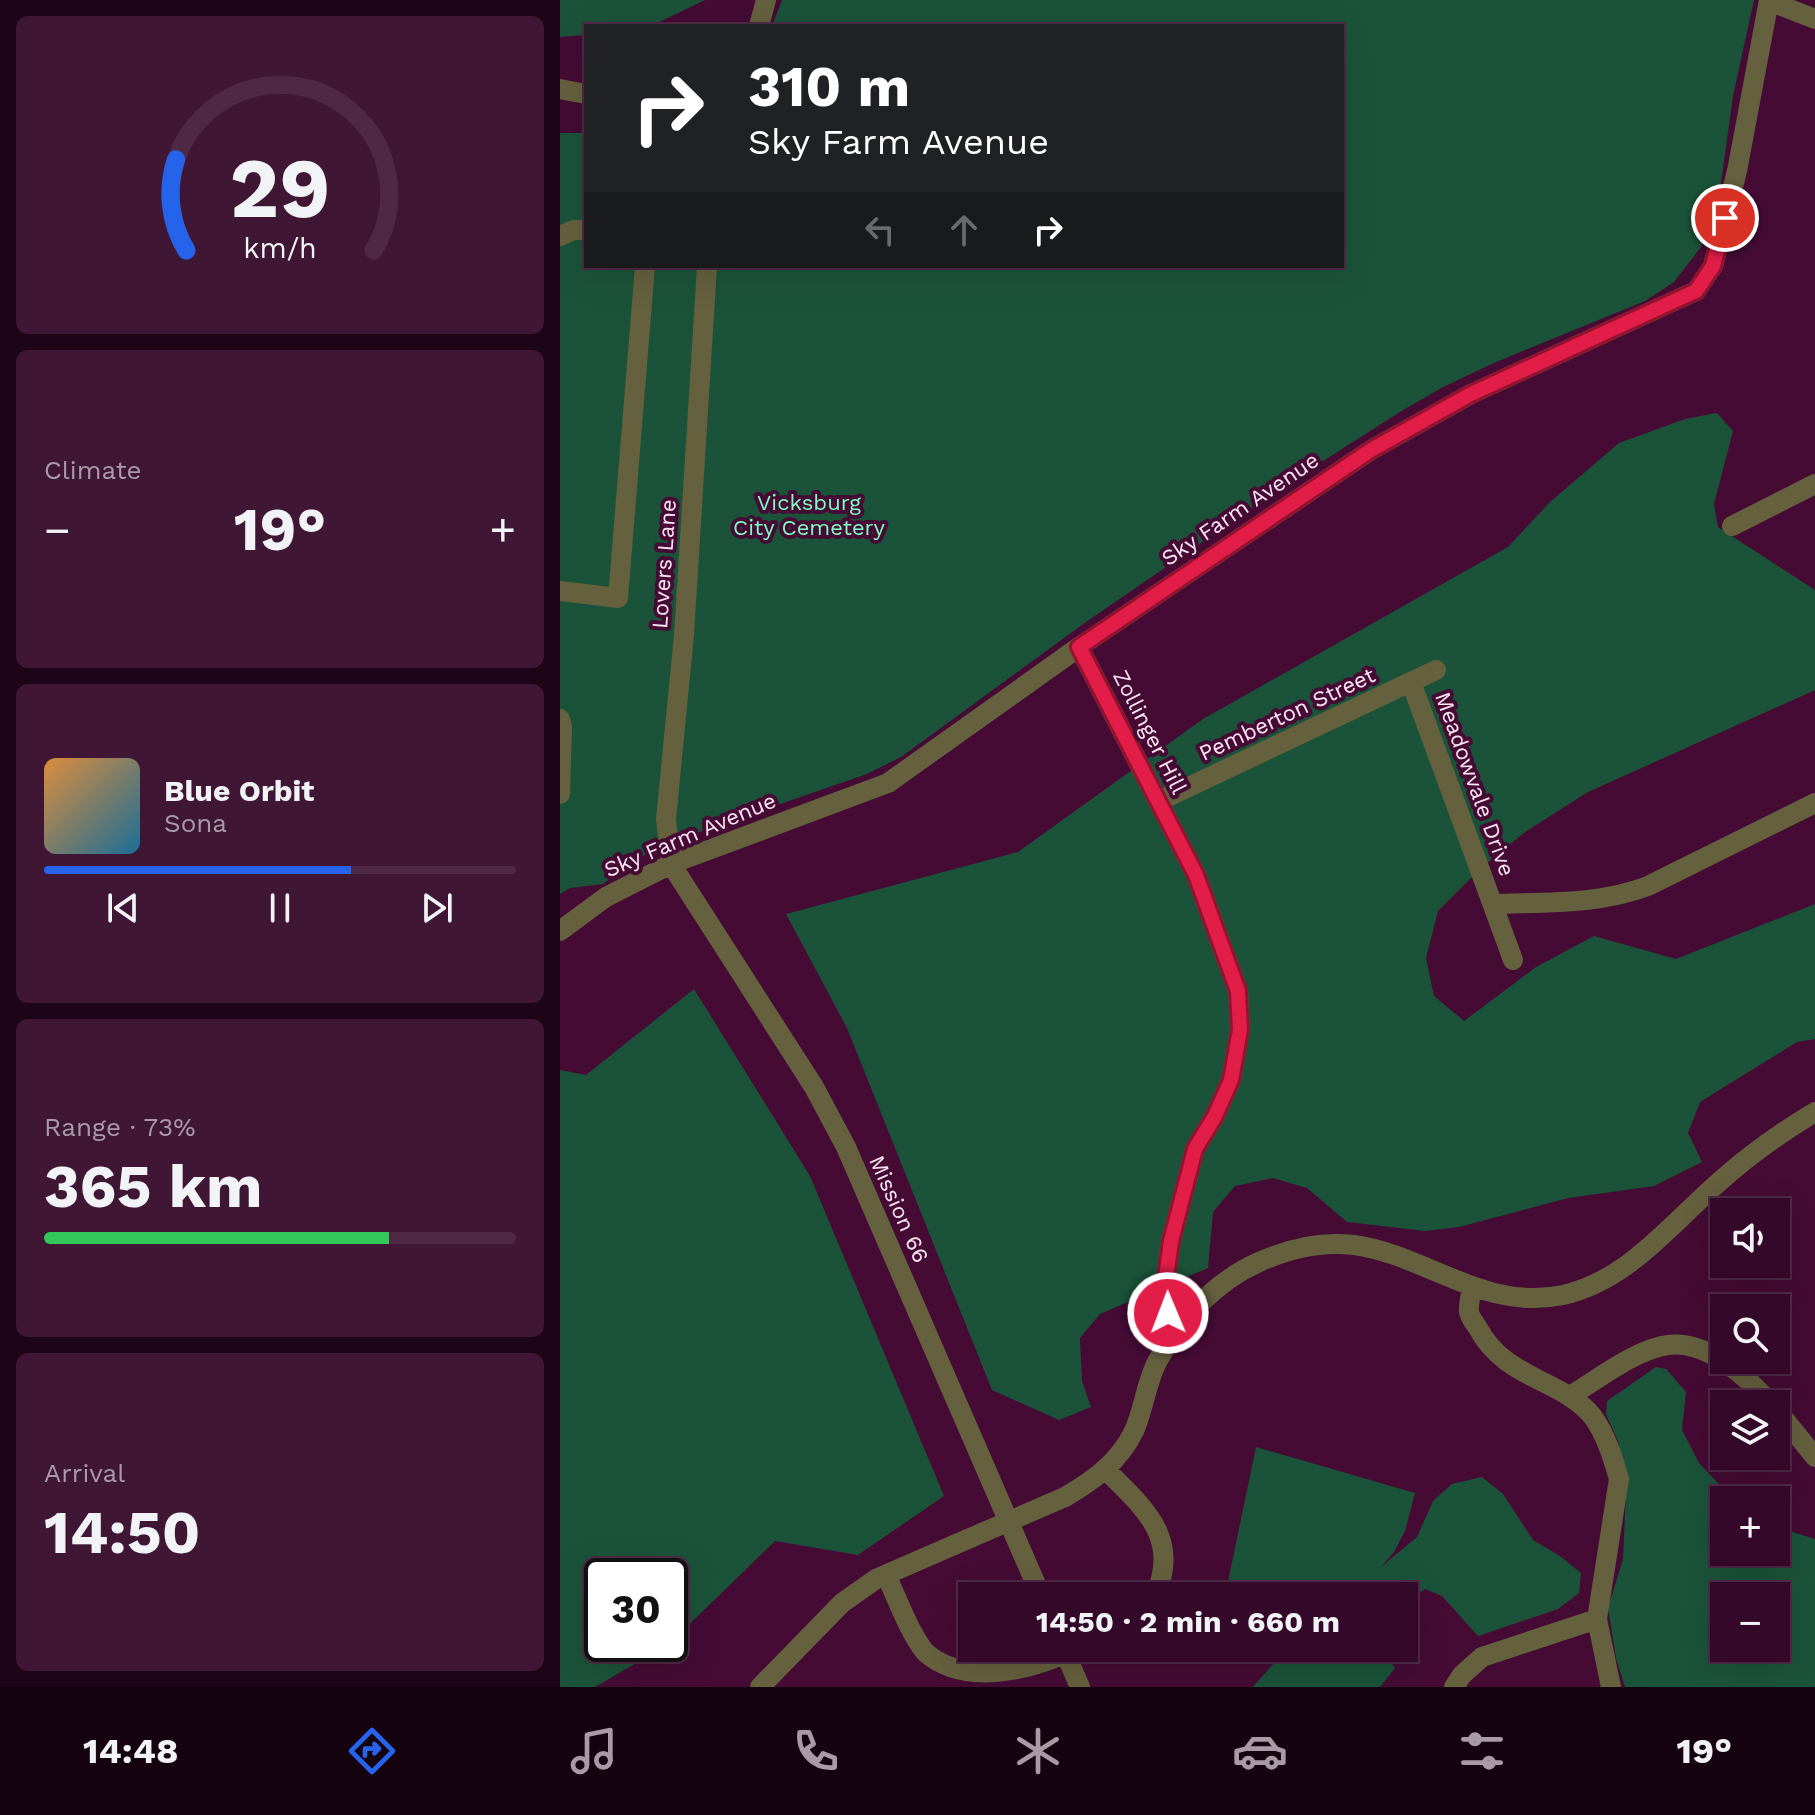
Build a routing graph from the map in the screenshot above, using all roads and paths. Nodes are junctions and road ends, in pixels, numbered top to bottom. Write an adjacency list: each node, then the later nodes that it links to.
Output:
1 (766, 0): 4 (street)
2 (1769, 0): 3 (street); 14 (street, Sky Farm Avenue)
3 (1815, 19)
4 (760, 24)
5 (560, 89): 6 (street)
6 (584, 94)
7 (584, 230): 8 (street)
8 (560, 236)
9 (645, 268): 13 (street)
10 (707, 268): 21 (street, Lovers Lane)
11 (1815, 484): 12 (street)
12 (1732, 526)
13 (560, 591)
14 (1079, 647): 19 (street, Zollinger Hill); 21 (street, Sky Farm Avenue)
15 (1436, 670): 16 (street, Pemberton Street)
16 (1411, 682): 19 (street, Pemberton Street); 22 (street, Meadowvale Drive)
17 (560, 719): 18 (street)
18 (560, 794)
19 (1159, 801): 27 (street, Zollinger Hill)
20 (1815, 803): 22 (street, Meadowvale Drive)
21 (671, 864): 23 (street, Sky Farm Avenue); 34 (street, Mission 66)
22 (1494, 904): 24 (street, Meadowvale Drive)
23 (560, 931)
24 (1513, 960)
25 (1815, 1112): 26 (street)
26 (1472, 1288): 27 (street); 29 (street)
27 (1170, 1341): 32 (street)
28 (1759, 1390): 29 (street)
29 (1570, 1396): 36 (street)
30 (1790, 1426): 31 (street)
31 (1815, 1457)
32 (1106, 1470): 33 (street, bridge); 35 (street)
33 (886, 1575): 37 (street); 39 (street)
34 (1035, 1582)
35 (1159, 1582)
36 (1597, 1619): 41 (street); 42 (street)
37 (1039, 1662)
38 (1073, 1662): 40 (street)
39 (760, 1687)
40 (1080, 1687)
41 (1454, 1687)
42 (1611, 1687)

